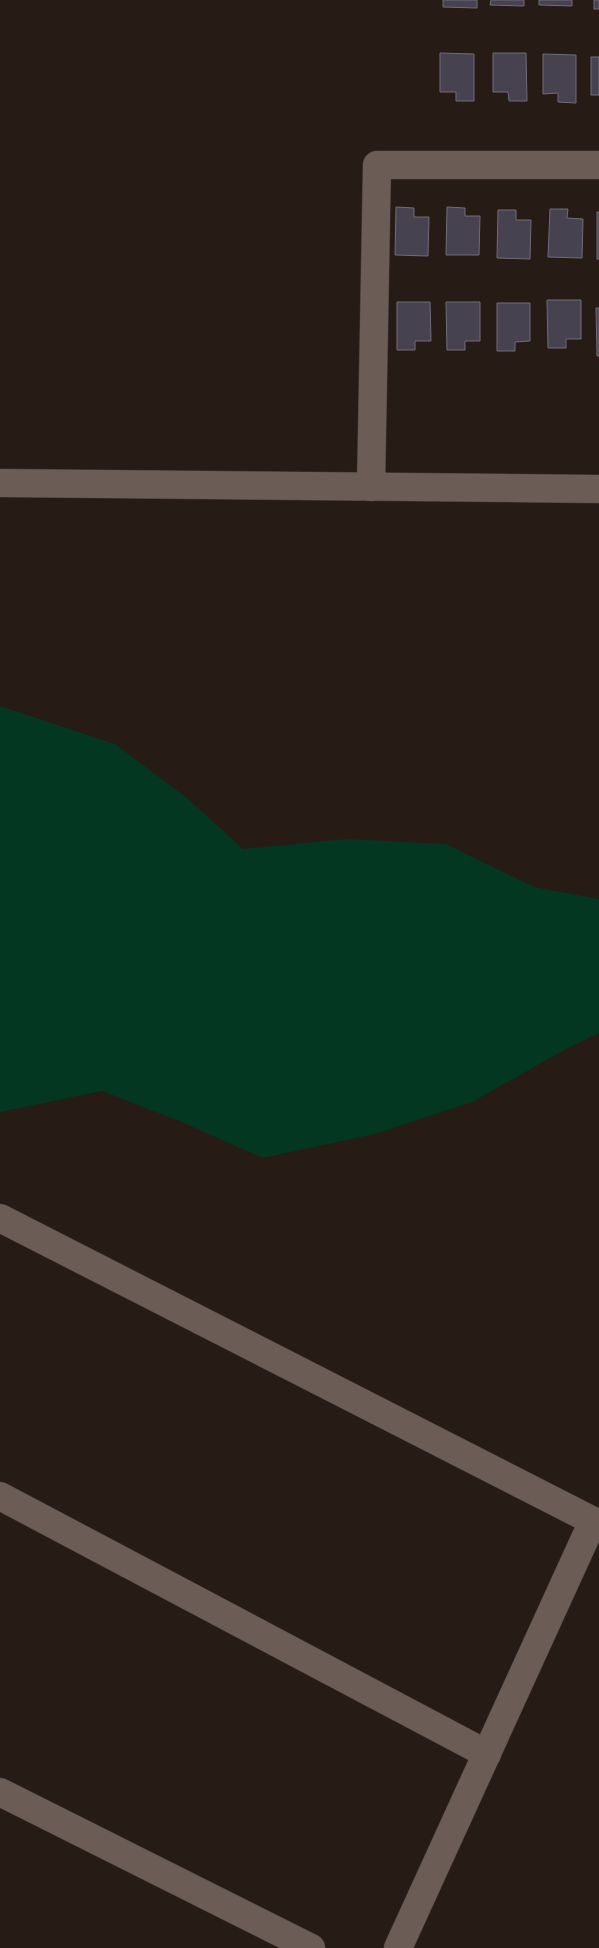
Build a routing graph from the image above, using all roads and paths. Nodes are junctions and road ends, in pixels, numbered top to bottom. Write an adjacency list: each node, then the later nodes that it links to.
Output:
1 (599, 165): 3 (street)
2 (0, 483): 3 (street)
3 (371, 487): 4 (street)
4 (599, 490)
5 (0, 1218): 7 (street)
6 (0, 1496): 8 (street)
7 (596, 1522): 8 (street)
8 (487, 1754): 11 (street)
9 (0, 1792): 10 (street)
10 (311, 1948)
11 (398, 1948)

